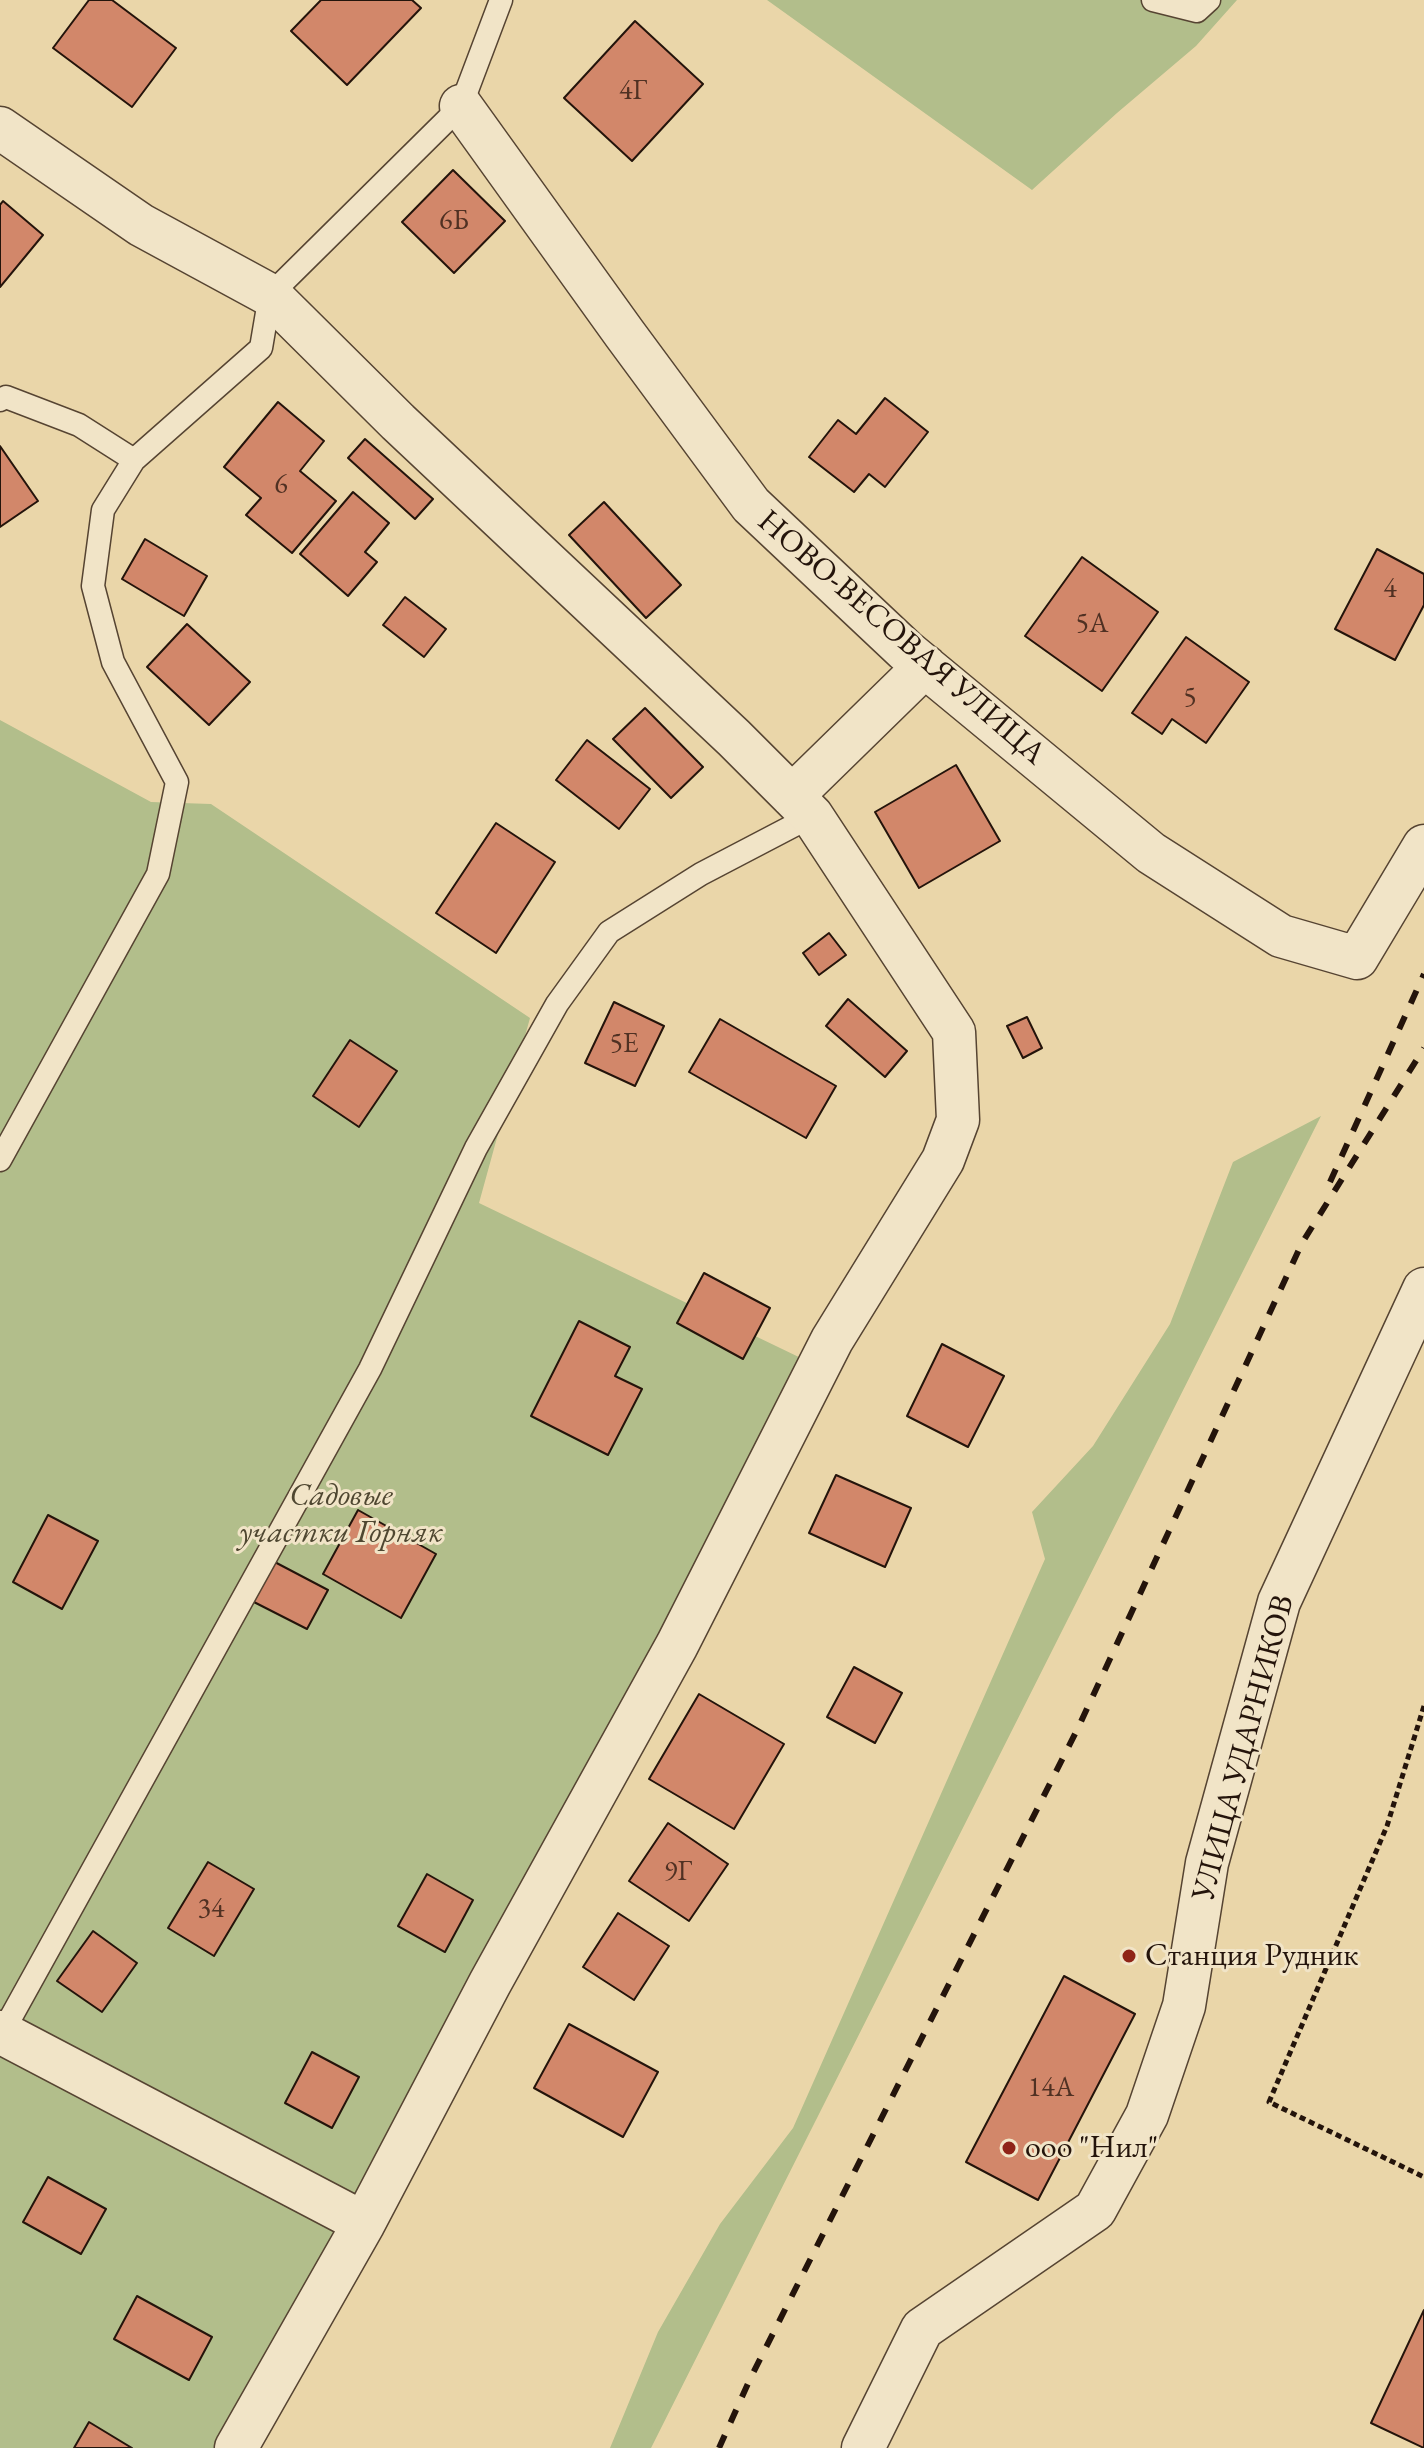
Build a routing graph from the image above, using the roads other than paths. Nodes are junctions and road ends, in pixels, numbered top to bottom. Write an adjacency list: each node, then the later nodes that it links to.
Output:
1 (501, 0): 4 (lane)
2 (1153, 0): 3 (lane)
3 (1209, 0)
4 (461, 106): 6 (lane); 9 (street, НОВО-ВЕСОВАЯ УЛИЦА)
5 (0, 128): 6 (street)
6 (270, 295): 8 (lane); 10 (street)
7 (0, 400): 8 (lane)
8 (134, 460): 12 (lane)
9 (925, 666): 10 (street); 11 (street, НОВО-ВЕСОВАЯ УЛИЦА)
10 (802, 806): 15 (lane); 16 (street)
11 (1424, 846)
12 (0, 1160)
13 (1424, 1289): 14 (street, УЛИЦА УДАРНИКОВ)
14 (1410, 1351): 18 (street, УЛИЦА УДАРНИКОВ)
15 (1, 2034): 16 (street)
16 (364, 2223): 17 (street)
17 (236, 2448)
18 (863, 2448)

